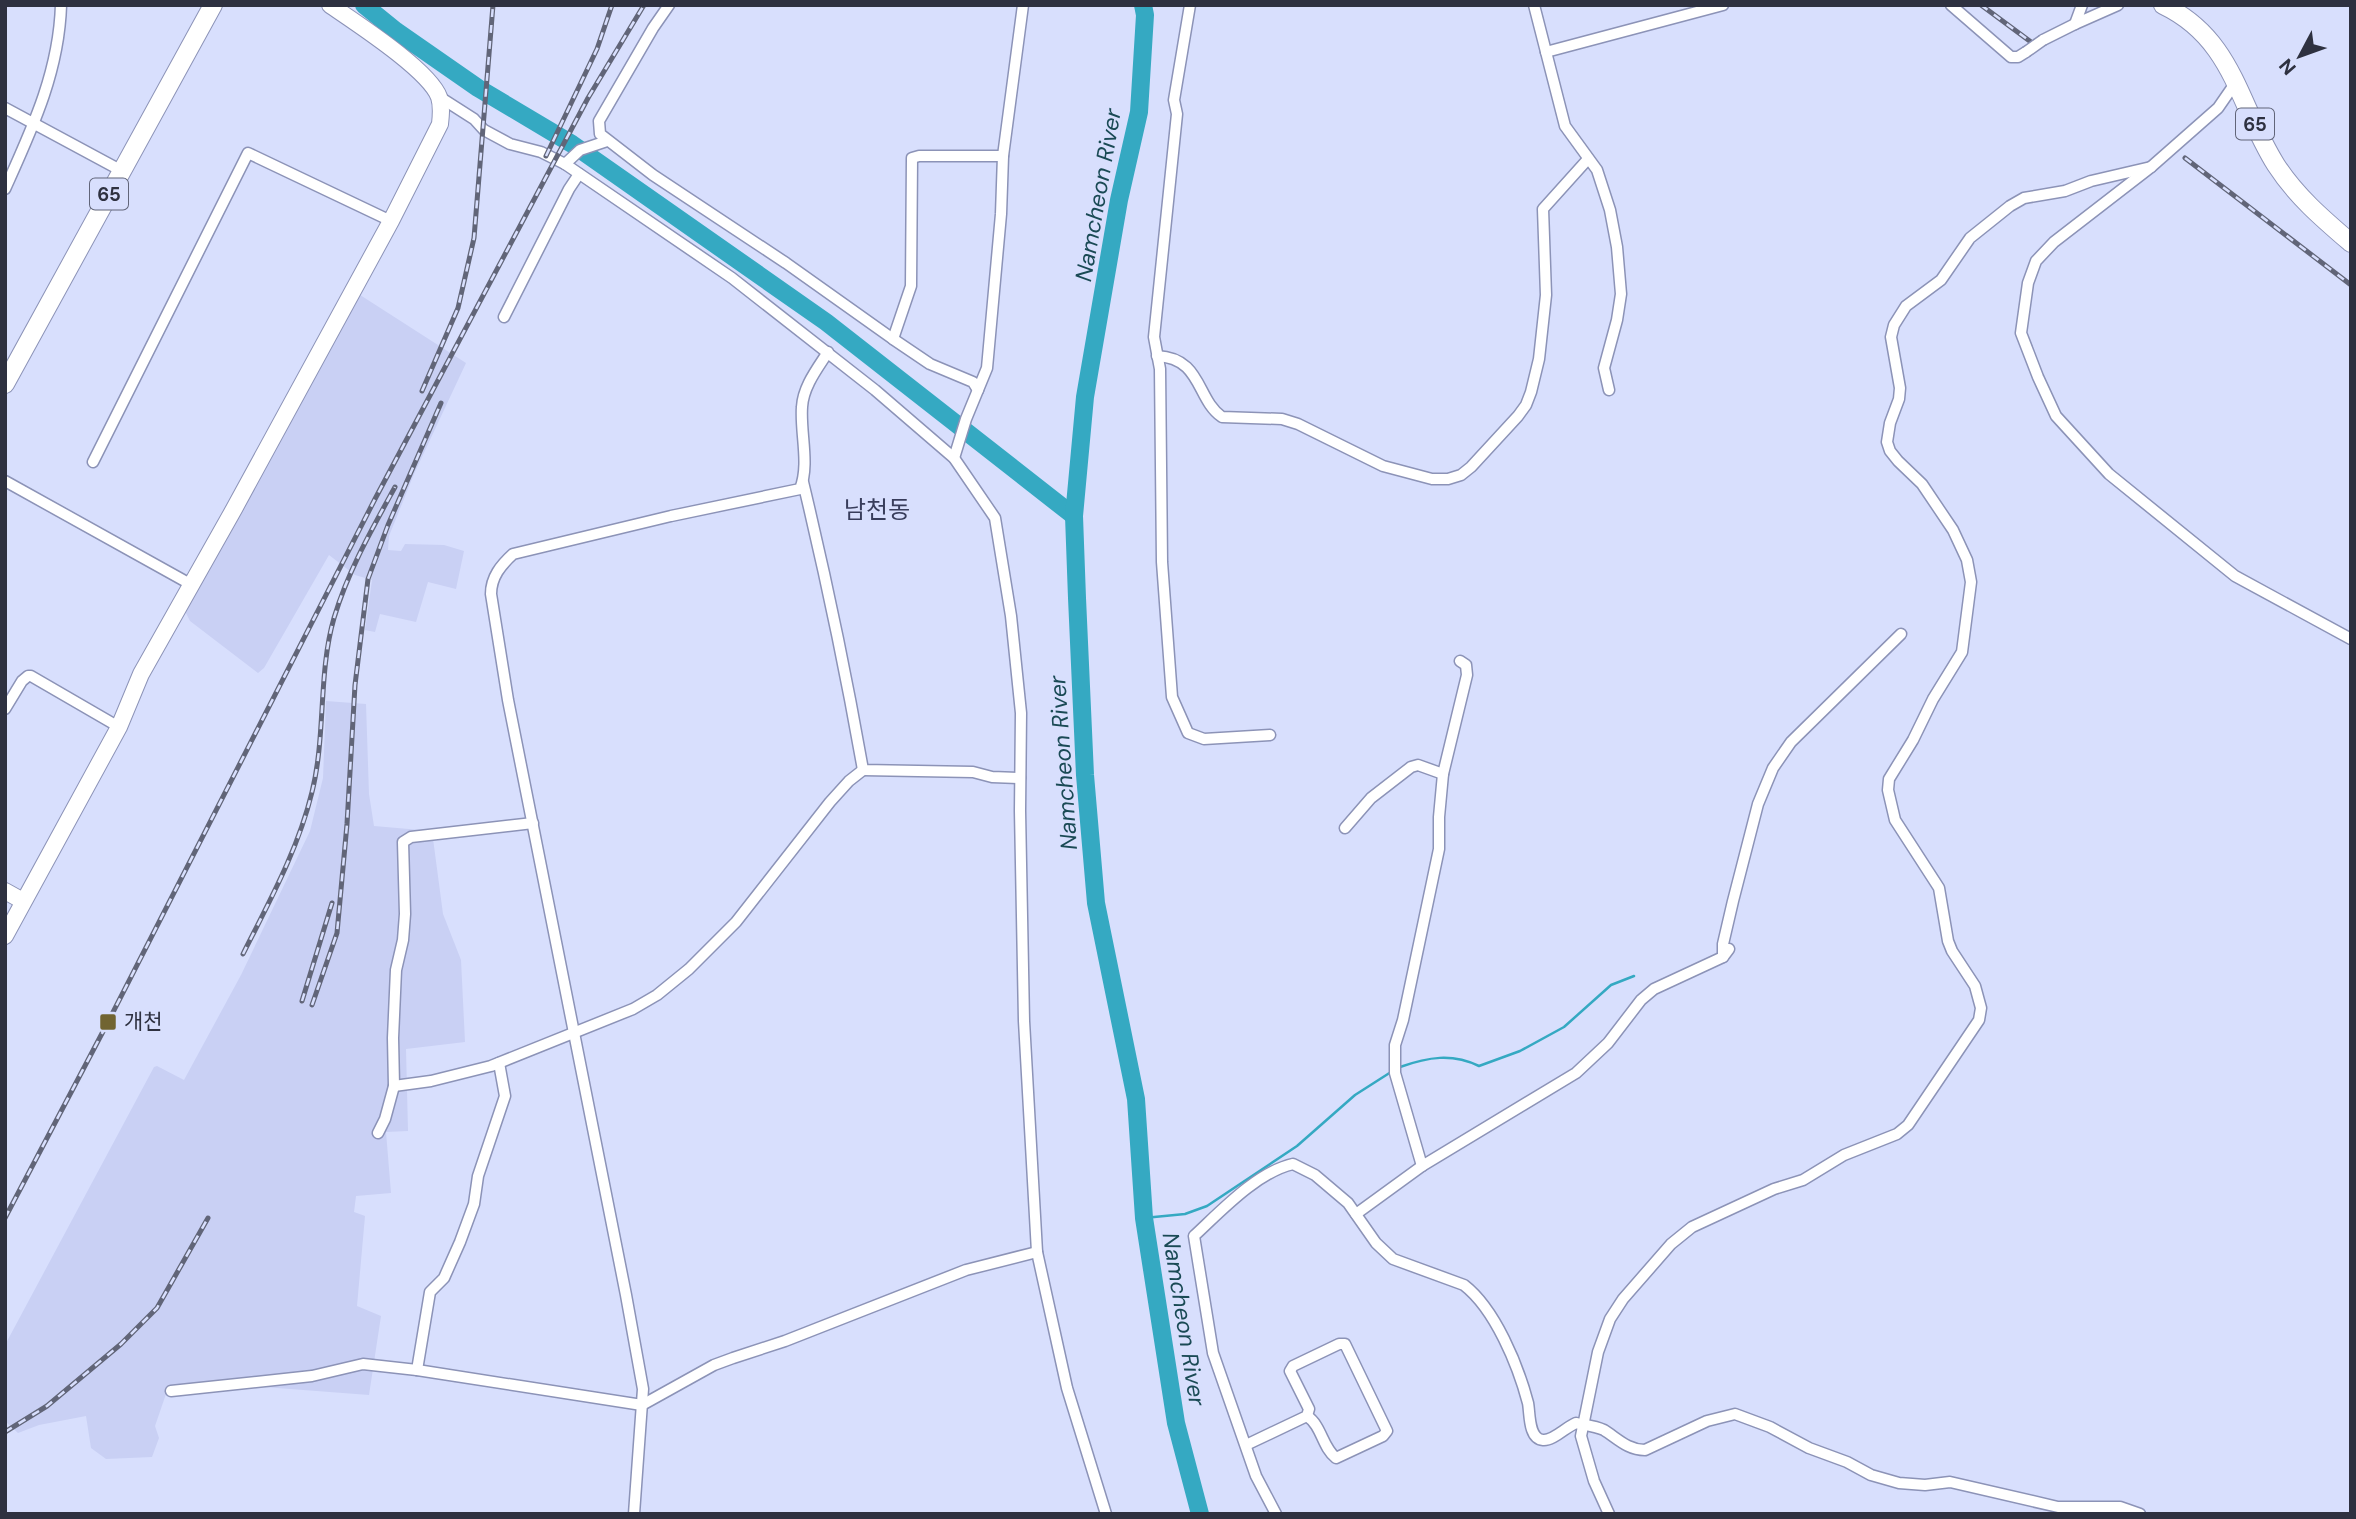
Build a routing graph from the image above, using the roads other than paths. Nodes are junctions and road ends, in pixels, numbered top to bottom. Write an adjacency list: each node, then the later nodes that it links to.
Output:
1 (61, 5): 18 (street)
2 (213, 5): 24 (main road, 65)
3 (330, 5): 16 (main road)
4 (669, 5): 19 (street)
5 (1023, 5): 20 (street)
6 (1190, 5): 32 (street)
7 (1534, 5): 14 (street)
8 (1723, 5): 14 (street)
9 (1951, 5): 13 (street, bridge)
10 (2082, 5): 13 (street)
11 (2118, 5): 13 (street)
12 (2163, 5): 15 (main road, 65)
13 (2075, 24)
14 (1546, 52): 21 (street)
15 (2235, 82): 23 (street); 28 (main road, 65)
16 (438, 96): 22 (street); 27 (main road)
17 (5, 108): 18 (street)
18 (34, 124): 24 (street); 26 (street)
19 (607, 141): 22 (street); 30 (street)
20 (1003, 156): 30 (street); 34 (street)
21 (1588, 159): 32 (street); 35 (street)
22 (565, 164): 25 (street)
23 (2151, 167): 42 (street); 66 (street)
24 (122, 171): 33 (main road, 65)
25 (579, 174): 29 (street); 31 (street)
26 (5, 189)
27 (391, 220): 37 (street); 40 (main road)
28 (2351, 243)
29 (504, 317)
30 (894, 339): 34 (street)
31 (828, 352): 36 (street); 39 (street)
32 (1157, 356): 46 (street)
33 (5, 384)
34 (978, 390): 36 (street)
35 (1609, 390)
36 (954, 458): 49 (street)
37 (93, 461)
38 (5, 481): 40 (street)
39 (803, 482): 47 (street); 50 (street)
40 (192, 585): 45 (main road)
41 (1901, 634): 59 (street)
42 (2351, 639)
43 (1460, 661): 48 (street)
44 (5, 709): 45 (street)
45 (119, 727): 53 (main road)
46 (1270, 735)
47 (863, 770): 49 (street); 55 (street)
48 (1443, 774): 51 (street); 59 (street)
49 (1020, 778): 61 (street)
50 (533, 823): 55 (street); 57 (street)
51 (1345, 828)
52 (5, 891): 53 (main road)
53 (23, 901): 54 (main road)
54 (5, 936)
55 (575, 1034): 56 (street); 64 (street)
56 (499, 1063): 57 (street); 62 (street)
57 (394, 1086): 58 (street)
58 (378, 1133)
59 (1422, 1166): 60 (street)
60 (1356, 1214): 66 (street); 67 (street)
61 (1037, 1252): 64 (street); 69 (street)
62 (417, 1370): 63 (street); 64 (street)
63 (171, 1391)
64 (642, 1405): 68 (street)
65 (1307, 1416): 65 (street); 67 (street)
66 (1583, 1425): 71 (street); 72 (street)
67 (1247, 1446): 70 (street)
68 (634, 1514)
69 (1106, 1514)
70 (1276, 1514)
71 (1609, 1514)
72 (2140, 1514)

